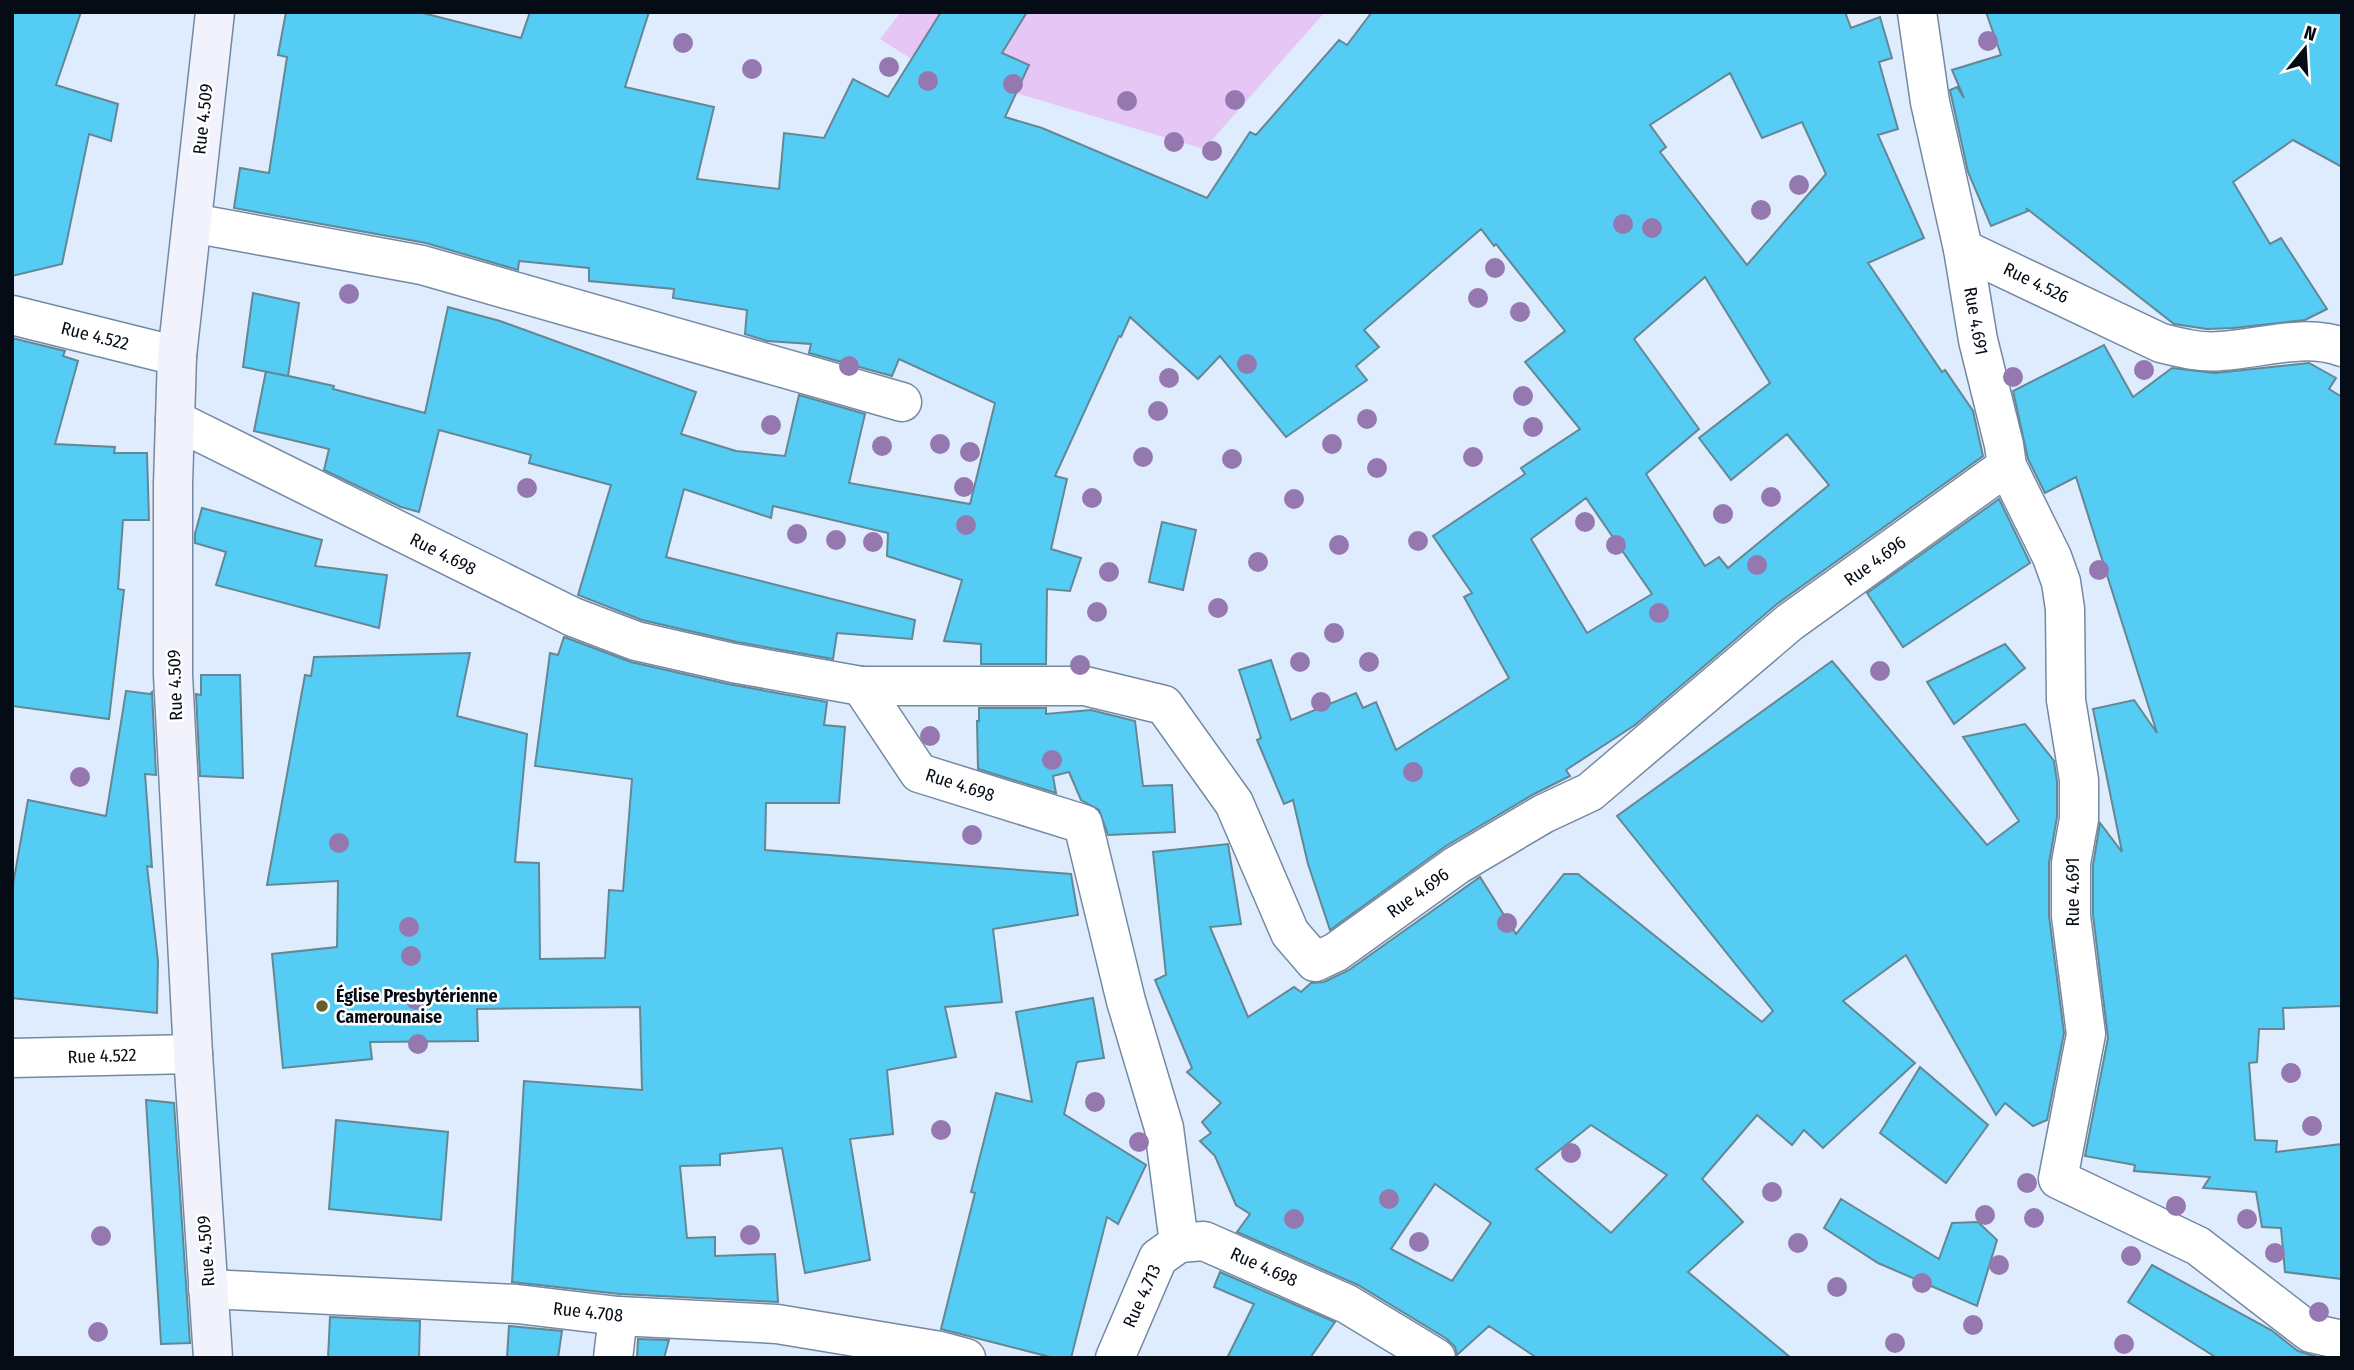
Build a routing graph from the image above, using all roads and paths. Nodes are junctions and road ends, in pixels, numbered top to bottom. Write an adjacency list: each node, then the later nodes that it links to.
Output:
1 (215, 12): 3 (street, Rue 4.509)
2 (1917, 12): 4 (street)
3 (192, 223): 7 (street, Rue 4.509); 8 (street)
4 (1963, 249): 6 (street, Rue 4.526); 10 (street, Rue 4.691)
5 (12, 315): 7 (street, Rue 4.522)
6 (2342, 347)
7 (177, 356): 9 (street, Rue 4.509)
8 (902, 402)
9 (175, 420): 11 (street, Rue 4.698); 12 (street, Rue 4.509)
10 (2007, 466): 11 (street, Rue 4.696); 17 (street, Rue 4.691)
11 (861, 686): 14 (street, Rue 4.698)
12 (193, 1054): 13 (street, Rue 4.522); 15 (street, Rue 4.509)
13 (12, 1058)
14 (1179, 1243): 21 (street, Rue 4.713); 22 (street, Rue 4.698)
15 (208, 1289): 16 (street, Rue 4.708); 18 (street, Rue 4.509)
16 (618, 1316): 19 (street); 20 (street, Rue 4.708)
17 (2342, 1340)
18 (213, 1358)
19 (612, 1358)
20 (966, 1358)
21 (1115, 1358)
22 (1436, 1358)

